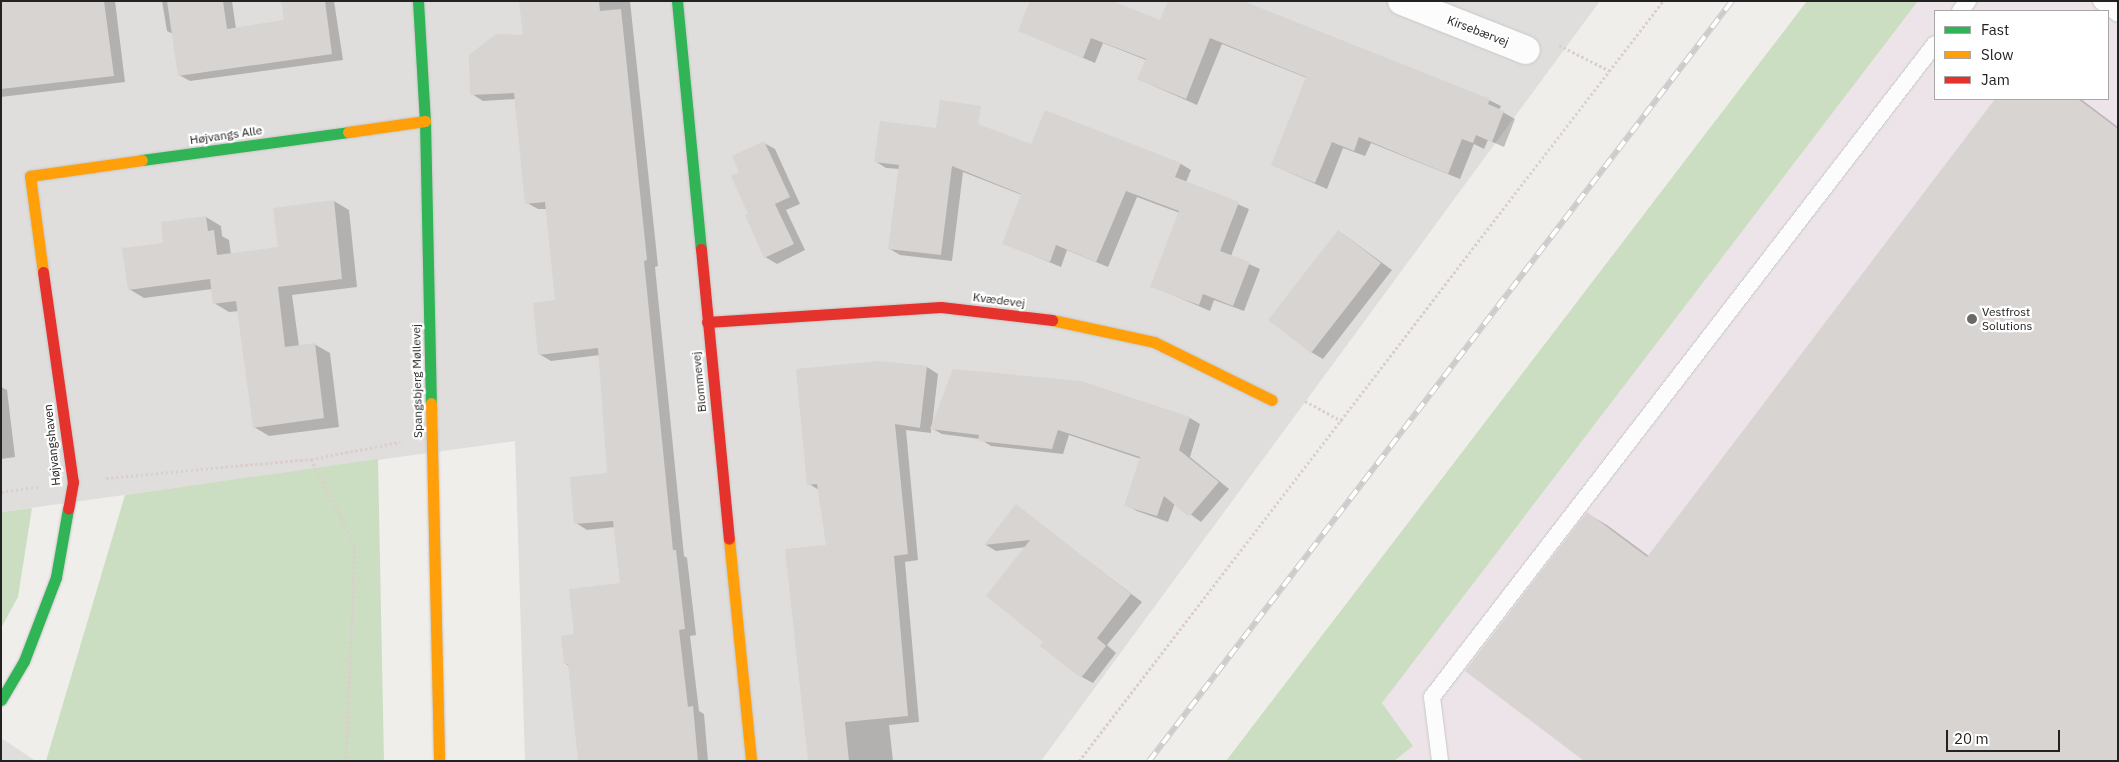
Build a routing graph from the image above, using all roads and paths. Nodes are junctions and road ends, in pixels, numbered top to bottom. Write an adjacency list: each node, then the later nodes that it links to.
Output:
1 (418, 1): 10 (street, Spangsbjerg Møllevej)
2 (676, 1): 12 (street, Blommevej)
3 (1402, 1): 8 (street, Kirsebærvej)
4 (1663, 1): 9 (path)
5 (2101, 1): 6 (lane)
6 (2118, 14)
7 (1934, 45): 24 (lane)
8 (1526, 50): 9 (path)
9 (1610, 71): 14 (path)
10 (425, 121): 11 (street, Højvangs Alle); 15 (street, Spangsbjerg Møllevej)
11 (30, 176): 17 (street, Højvangshaven)
12 (707, 322): 13 (street, Kvædevej); 22 (street, Blommevej)
13 (1272, 400): 14 (path)
14 (1342, 421): 23 (path)
15 (432, 435): 16 (path); 21 (street, Spangsbjerg Møllevej)
16 (311, 459): 17 (path); 20 (path)
17 (73, 482): 18 (path); 19 (street, Højvangshaven)
18 (1, 492)
19 (1, 700)
20 (346, 761)
21 (439, 761)
22 (750, 761)
23 (1079, 761)
24 (1440, 761)

